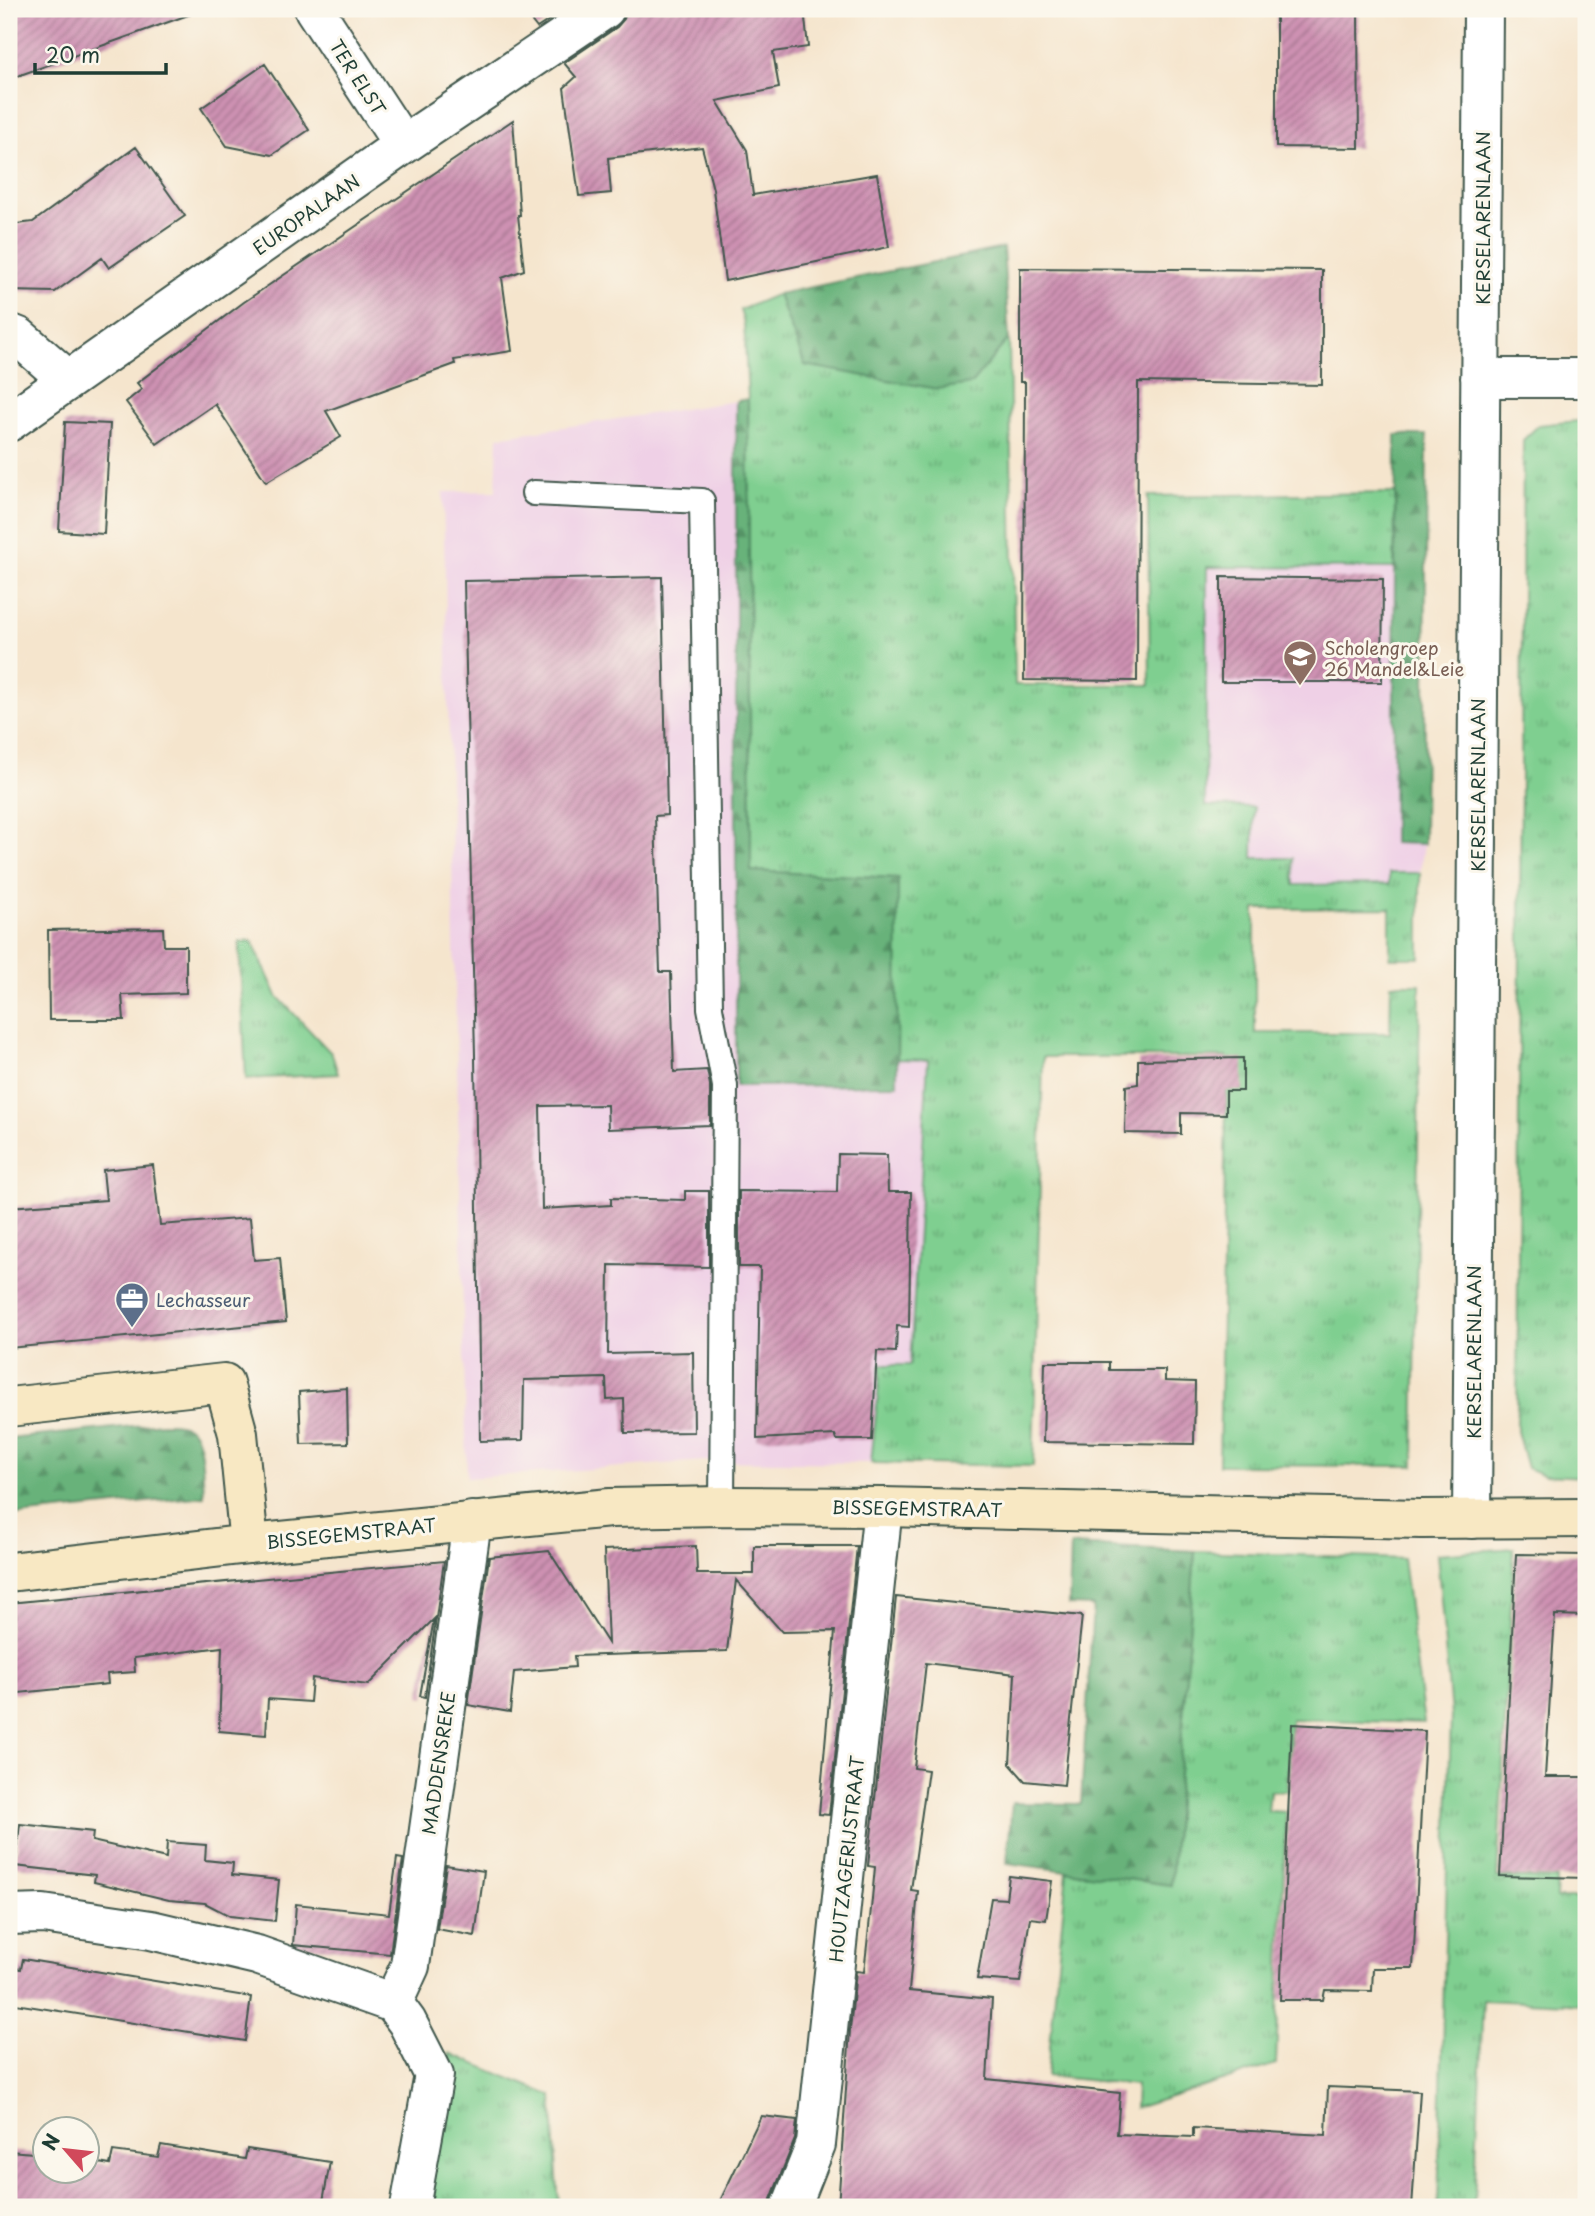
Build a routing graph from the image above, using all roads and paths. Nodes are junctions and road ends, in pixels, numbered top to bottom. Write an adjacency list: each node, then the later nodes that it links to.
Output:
1 (314, 9): 4 (street, TER ELST)
2 (606, 9): 4 (street, EUROPALAAN)
3 (1483, 9): 6 (street, KERSELARENLAAN)
4 (402, 145): 8 (street, EUROPALAAN)
5 (9, 333): 8 (street)
6 (1480, 378): 7 (street); 15 (street, KERSELARENLAAN)
7 (1586, 378)
8 (67, 379): 9 (street, EUROPALAAN)
9 (9, 422)
10 (534, 493): 12 (lane)
11 (9, 1407): 17 (street, BISSEGEMSTRAAT)
12 (722, 1506): 13 (street, BISSEGEMSTRAAT); 16 (street, BISSEGEMSTRAAT)
13 (883, 1507): 15 (street, BISSEGEMSTRAAT); 22 (street, HOUTZAGERIJSTRAAT)
14 (1586, 1518): 15 (street, BISSEGEMSTRAAT)
15 (1472, 1519)
16 (472, 1521): 17 (street, BISSEGEMSTRAAT); 20 (street, MADDENSREKE)
17 (248, 1544): 18 (street, BISSEGEMSTRAAT)
18 (9, 1572)
19 (9, 1915): 20 (street)
20 (393, 2003): 21 (street)
21 (410, 2207)
22 (790, 2207)

